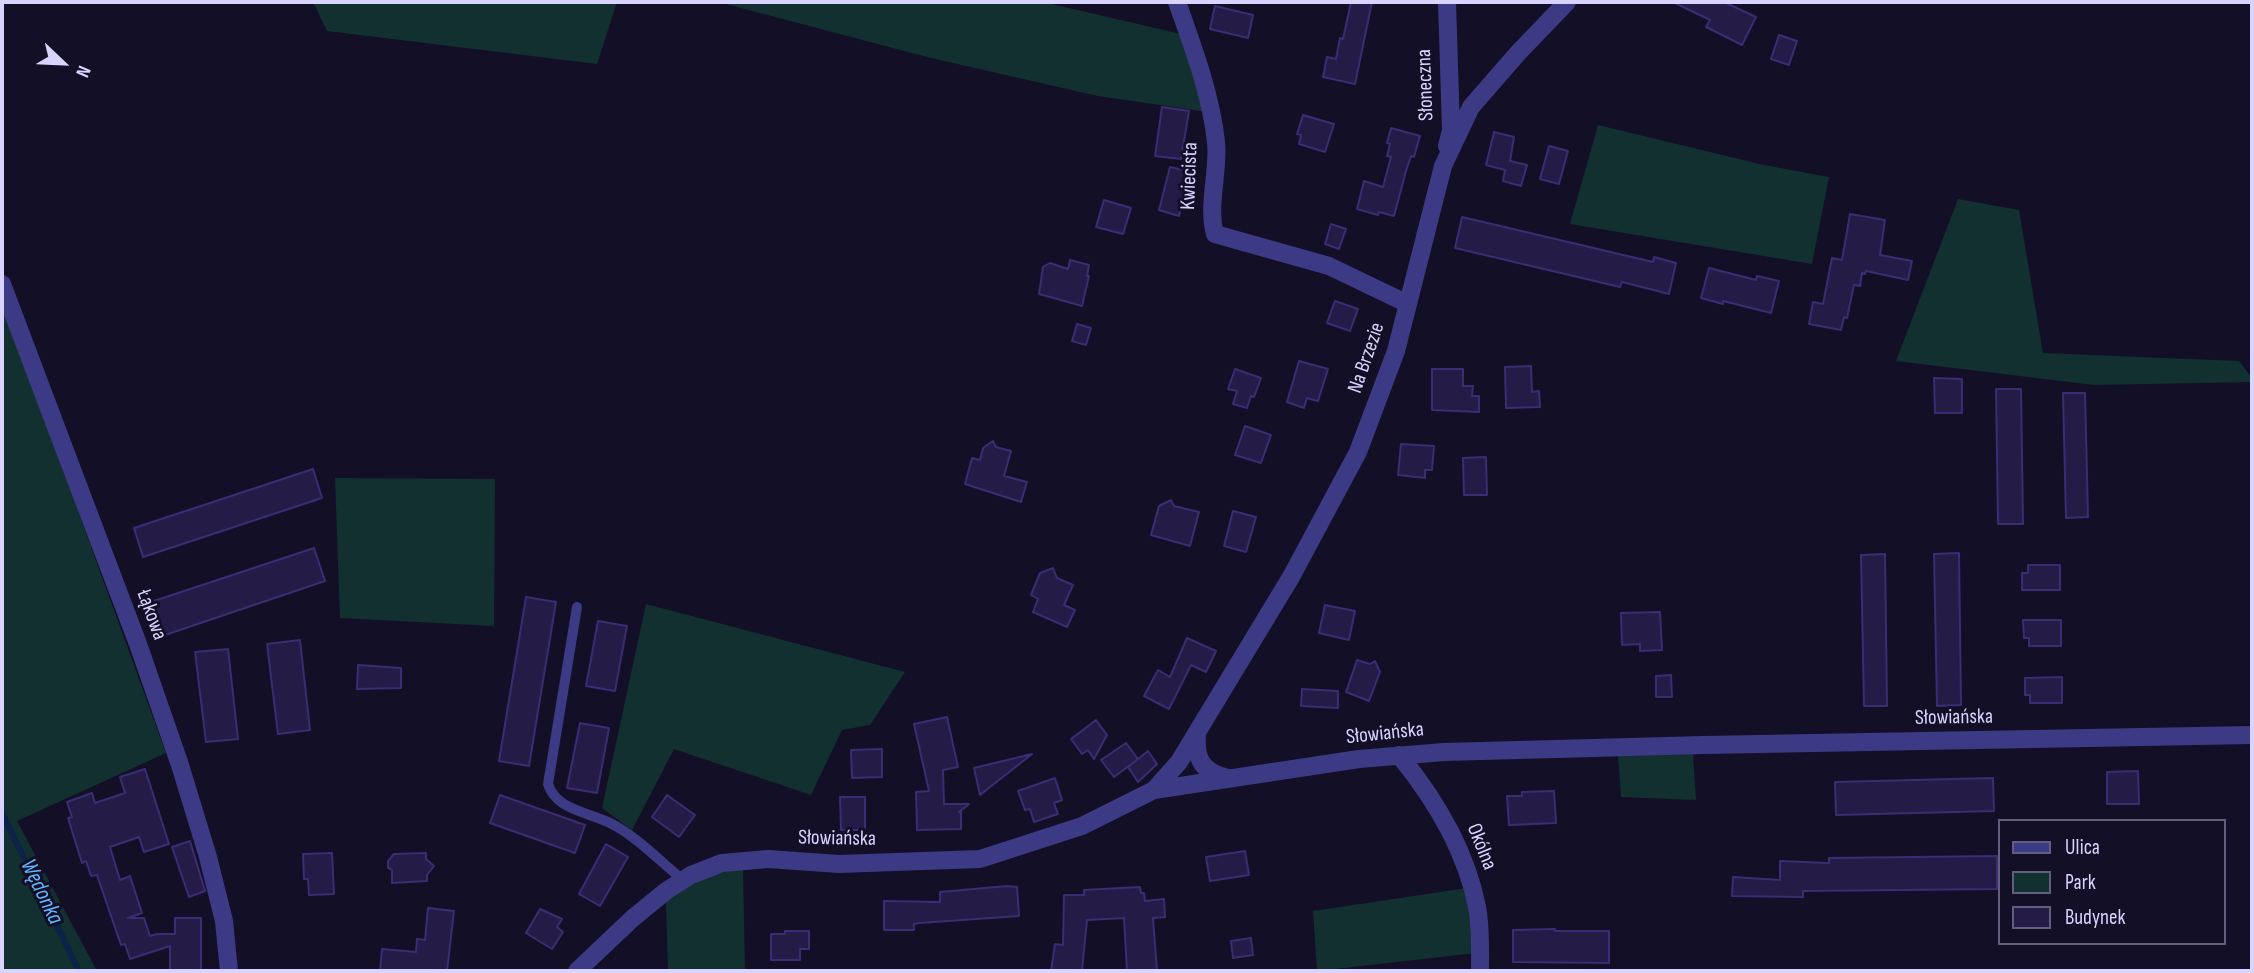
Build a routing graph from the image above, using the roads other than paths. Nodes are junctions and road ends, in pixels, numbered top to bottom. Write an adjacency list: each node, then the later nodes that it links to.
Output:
1 (1177, 2): 6 (street, Kwiecista)
2 (1447, 2): 4 (street, Słoneczna)
3 (1567, 2): 4 (street, Na Brzezie)
4 (1443, 166): 6 (street, Na Brzezie)
5 (2, 284): 14 (street, Łąkowa)
6 (1408, 304): 8 (street, Na Brzezie)
7 (577, 607): 13 (lane)
8 (1197, 733): 11 (street); 12 (street, Na Brzezie)
9 (2252, 735): 10 (street, Słowiańska)
10 (1399, 755): 11 (street, Słowiańska); 16 (street, Okólna)
11 (1233, 778): 12 (street, Słowiańska)
12 (1154, 790): 13 (street, Słowiańska)
13 (683, 880): 15 (street, Słowiańska)
14 (229, 971)
15 (577, 971)
16 (1480, 971)

